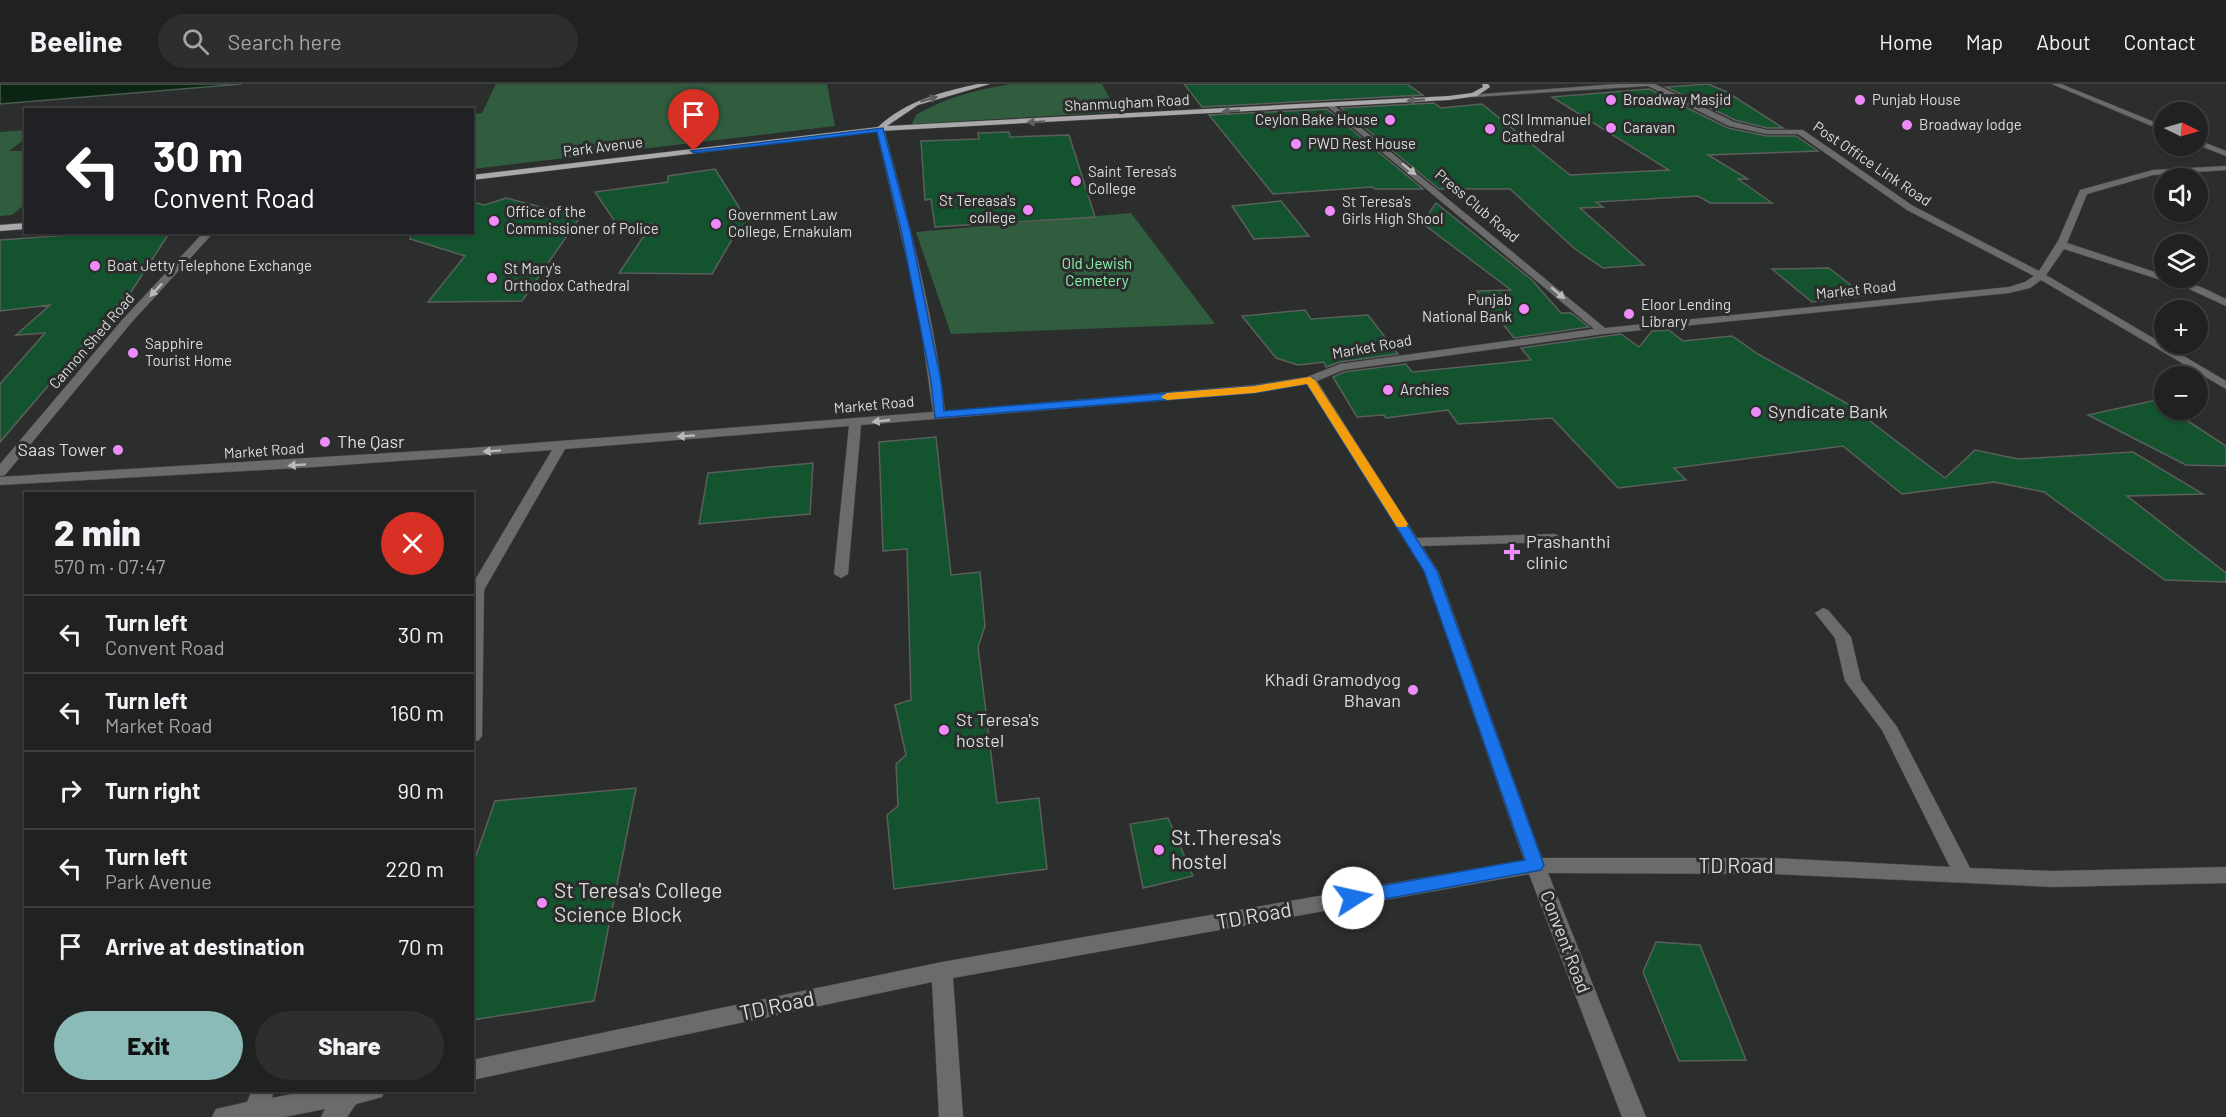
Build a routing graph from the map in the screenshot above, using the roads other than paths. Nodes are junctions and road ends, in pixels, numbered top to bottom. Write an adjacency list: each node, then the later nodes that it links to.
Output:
1 (987, 84): 8 (main road, one-way to 1)
2 (1485, 84): 5 (main road)
3 (1650, 84): 5 (street); 17 (street, Post Office Link Road)
4 (2055, 84): 7 (street)
5 (1474, 95): 6 (main road, Shanmugham Road, one-way to 6)
6 (1331, 105): 8 (main road, Shanmugham Road, one-way to 8); 19 (street, Press Club Road, one-way to 19)
7 (2154, 125)
8 (880, 129): 12 (main road, Park Avenue); 22 (street)
9 (2208, 146): 10 (street)
10 (2226, 154)
11 (2226, 168): 16 (street, Market Road)
12 (474, 178)
13 (24, 226): 14 (main road)
14 (0, 228)
15 (208, 234): 25 (street, Cannon Shed Road, one-way to 25)
16 (2062, 245): 17 (street, Market Road); 18 (street)
17 (2040, 275): 19 (street, Market Road); 21 (street, Post Office Link Road)
18 (2226, 303)
19 (1603, 331): 20 (street, Market Road)
20 (1310, 380): 22 (street, Market Road); 28 (street, Convent Road)
21 (2226, 386)
22 (939, 415): 23 (street, Market Road, one-way to 23)
23 (855, 423): 24 (street, Market Road, one-way to 24); 29 (street)
24 (560, 446): 26 (street, Market Road, one-way to 26); 31 (street)
25 (0, 472)
26 (0, 481)
27 (1555, 538): 28 (street)
28 (1413, 542): 32 (street, Convent Road)
29 (840, 574)
30 (1824, 613): 33 (street)
31 (474, 700)
32 (1535, 865): 33 (street, TD Road); 35 (street, TD Road); 43 (street, Convent Road)
33 (1964, 875): 34 (street, TD Road)
34 (2226, 875)
35 (942, 971): 36 (street, TD Road); 42 (street)
36 (474, 1070)
37 (365, 1092): 38 (street)
38 (348, 1096): 39 (street); 41 (street)
39 (260, 1100): 40 (street)
40 (224, 1117)
41 (333, 1117)
42 (951, 1117)
43 (1634, 1117)

